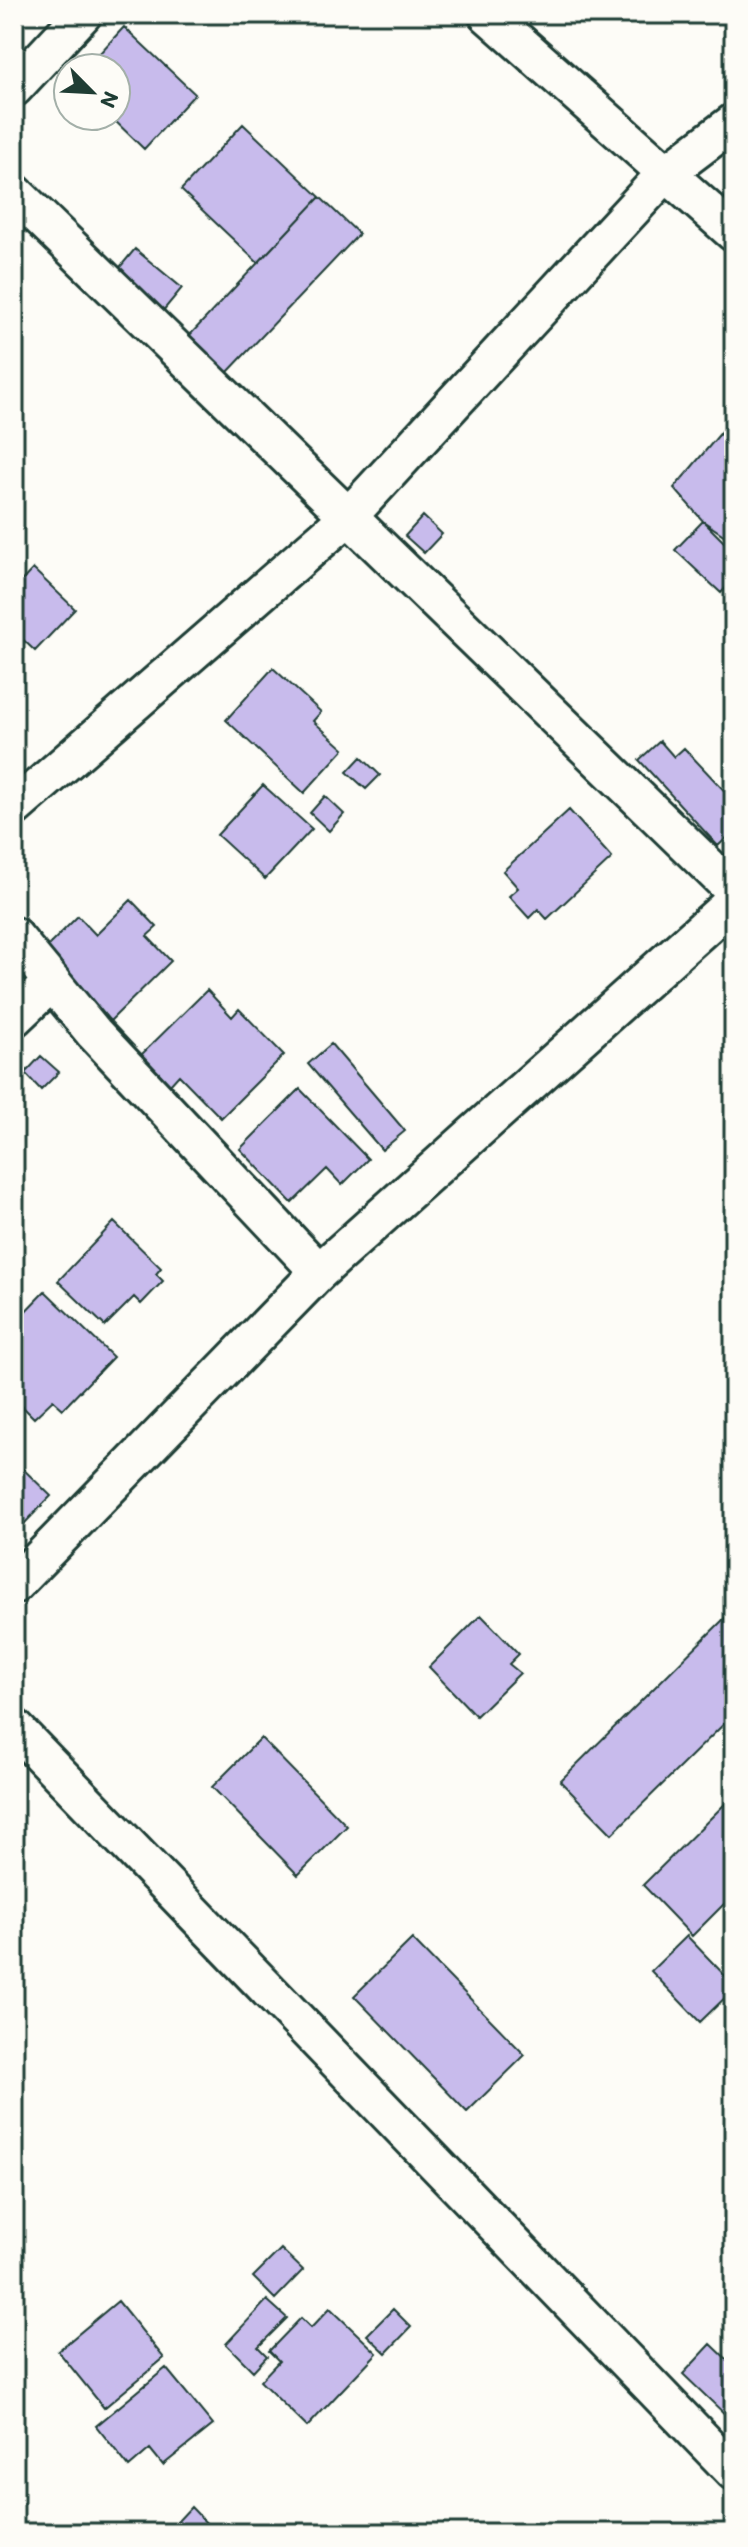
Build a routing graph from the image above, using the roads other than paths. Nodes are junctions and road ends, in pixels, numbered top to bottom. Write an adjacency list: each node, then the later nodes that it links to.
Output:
1 (83, 14): 3 (street)
2 (487, 14): 5 (street)
3 (14, 88)
4 (734, 122): 5 (street)
5 (665, 174): 7 (street); 8 (street)
6 (14, 192): 8 (street)
7 (734, 233)
8 (348, 517): 9 (street); 10 (street)
9 (14, 808)
10 (734, 891)
11 (734, 901): 15 (street)
12 (14, 936): 13 (street)
13 (52, 982): 14 (street); 15 (street)
14 (14, 1018)
15 (319, 1272): 16 (street)
16 (14, 1585)
17 (14, 1727): 18 (street)
18 (734, 2472)

